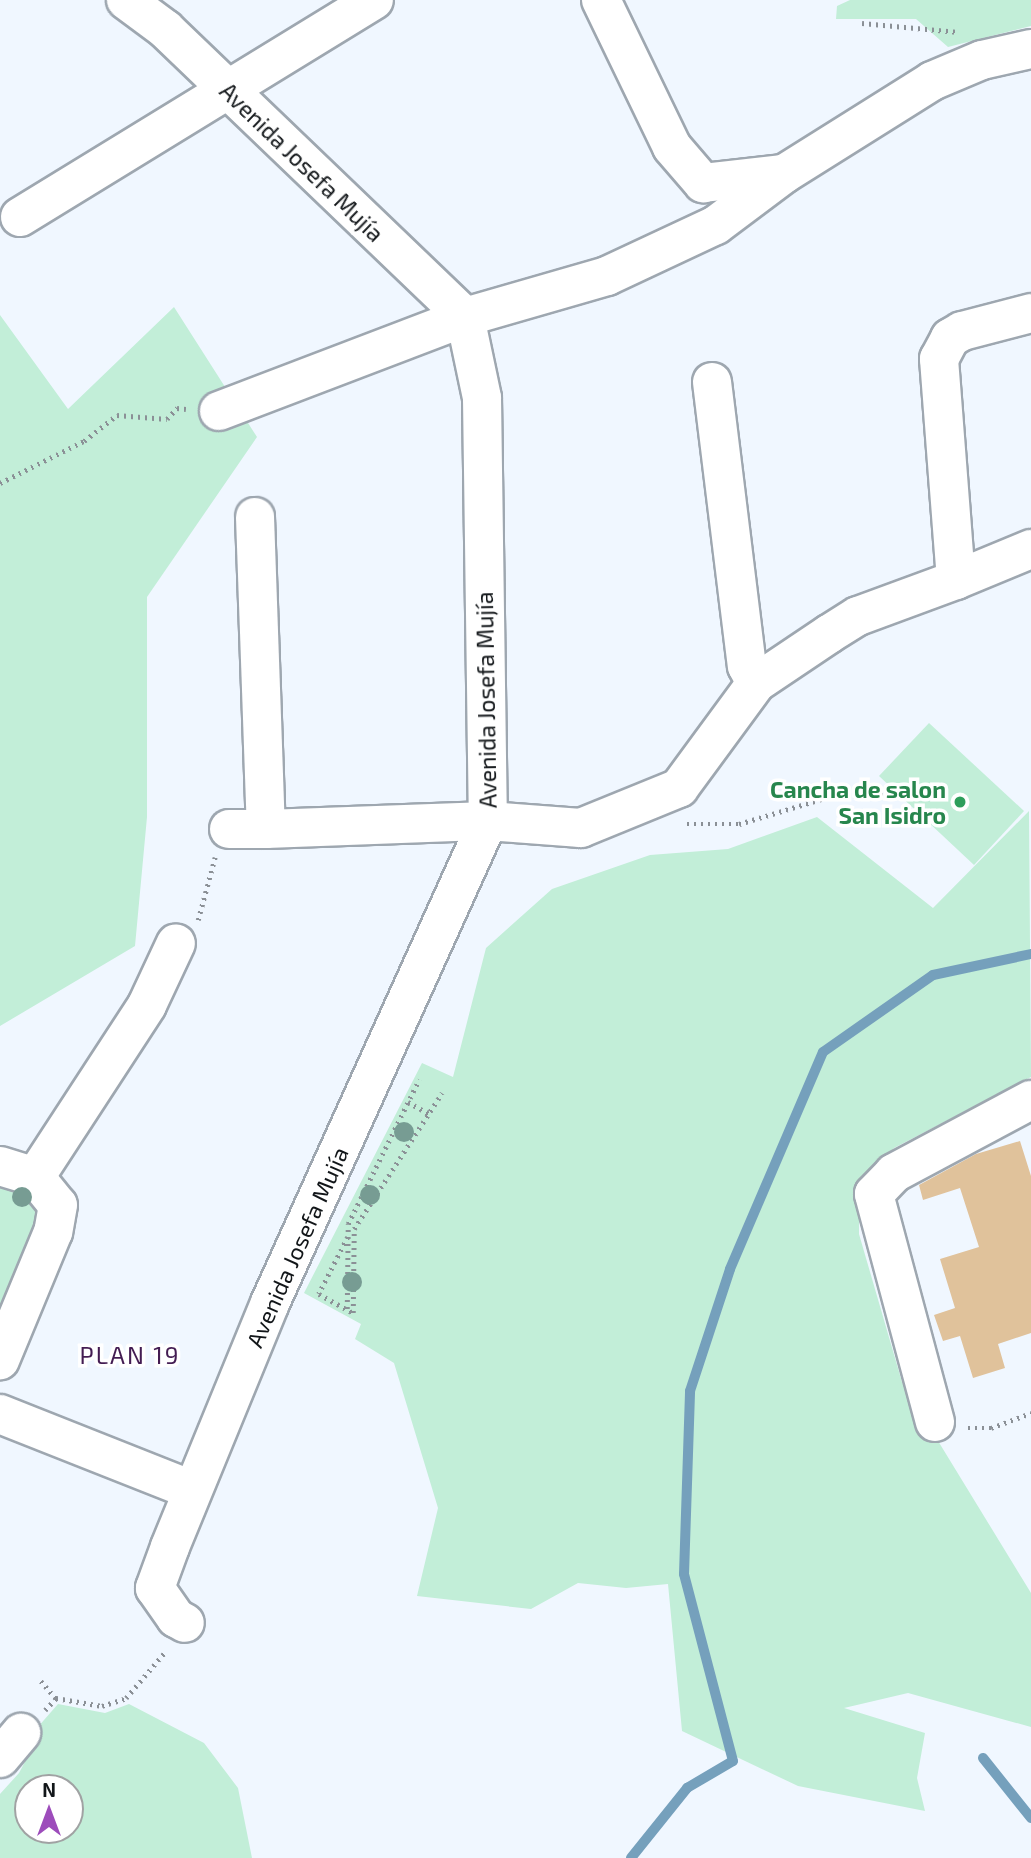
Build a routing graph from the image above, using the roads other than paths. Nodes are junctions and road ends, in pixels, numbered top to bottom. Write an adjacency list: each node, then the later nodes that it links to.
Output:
1 (126, 0): 5 (street, Avenida Josefa Mujía)
2 (374, 0): 5 (street)
3 (601, 0): 6 (street)
4 (1031, 49): 6 (street)
5 (230, 92): 7 (street); 9 (street, Avenida Josefa Mujía)
6 (784, 174): 9 (street)
7 (20, 217)
8 (1031, 313): 14 (street)
9 (464, 317): 11 (street); 16 (street, Avenida Josefa Mujía)
10 (712, 382): 15 (street)
11 (219, 411)
12 (255, 517): 16 (street)
13 (1031, 550): 14 (street)
14 (956, 580): 15 (street)
15 (756, 683): 16 (street)
16 (488, 821): 23 (street, Avenida Josefa Mujía)
17 (176, 943): 19 (street)
18 (1031, 1100): 22 (street)
19 (17, 1171): 20 (street)
20 (0, 1360)
21 (0, 1414): 23 (street)
22 (935, 1422)
23 (192, 1490): 24 (street, Avenida Josefa Mujía)
24 (185, 1623)

